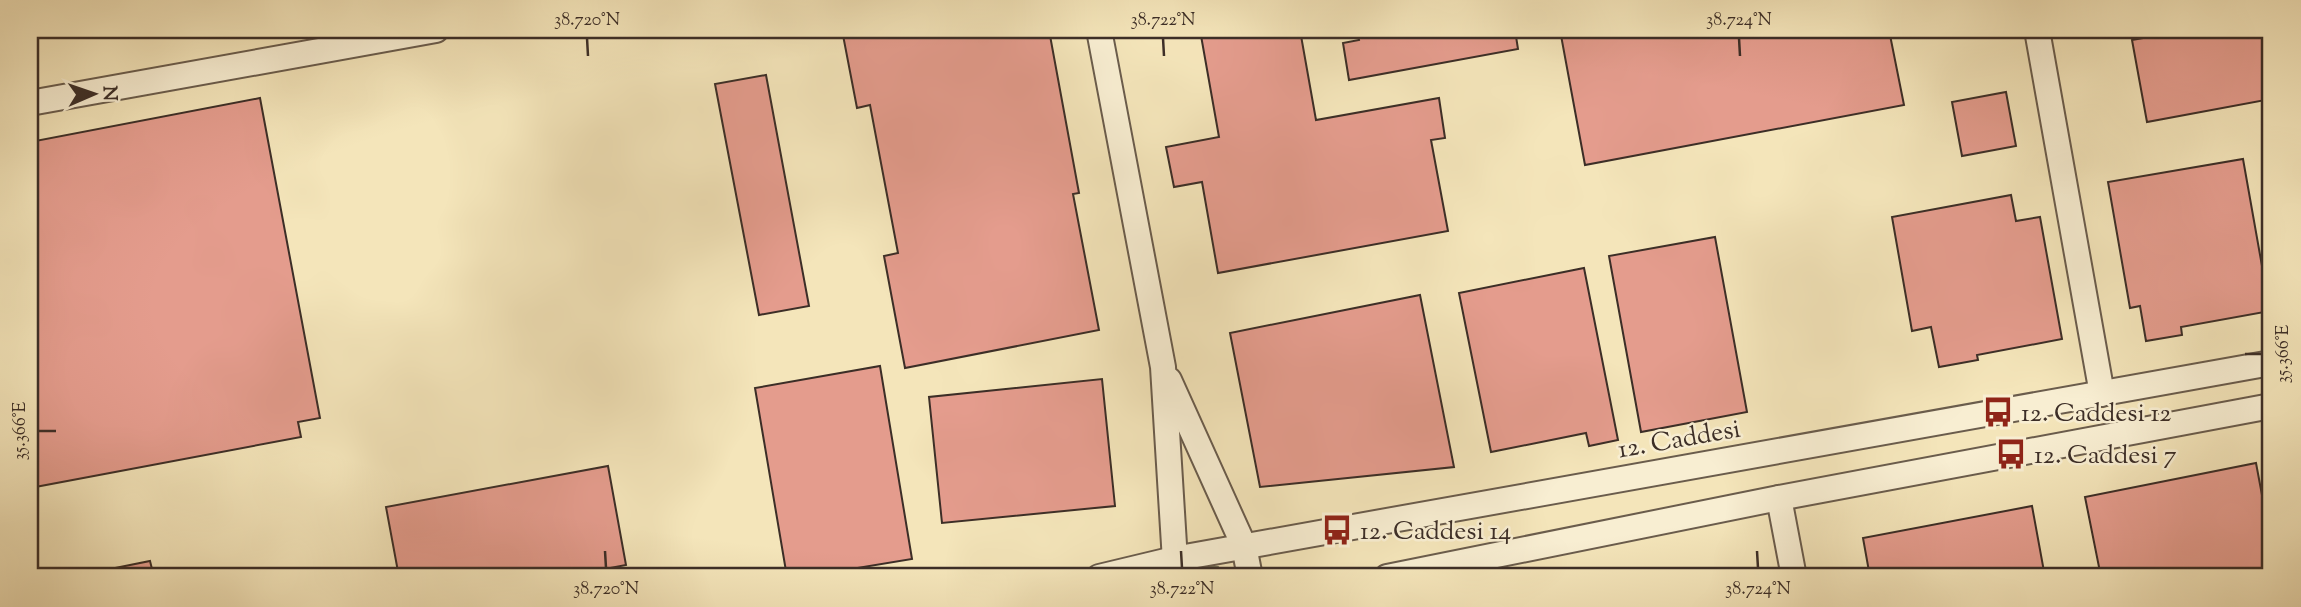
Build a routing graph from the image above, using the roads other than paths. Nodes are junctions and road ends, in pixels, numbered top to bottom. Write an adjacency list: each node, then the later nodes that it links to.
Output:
1 (436, 30): 4 (street)
2 (1099, 30): 6 (street)
3 (2038, 30): 7 (street)
4 (30, 103)
5 (2271, 363): 7 (street, 12. Caddesi)
6 (1163, 366): 10 (street); 11 (street)
7 (2102, 394): 10 (street, 12. Caddesi)
8 (2271, 406): 9 (street)
9 (1779, 498): 14 (street); 15 (street)
10 (1244, 546): 11 (street, 12. Caddesi); 13 (street)
11 (1175, 568): 12 (street, 12. Caddesi)
12 (1099, 577)
13 (1250, 577)
14 (1387, 577)
15 (1794, 577)

